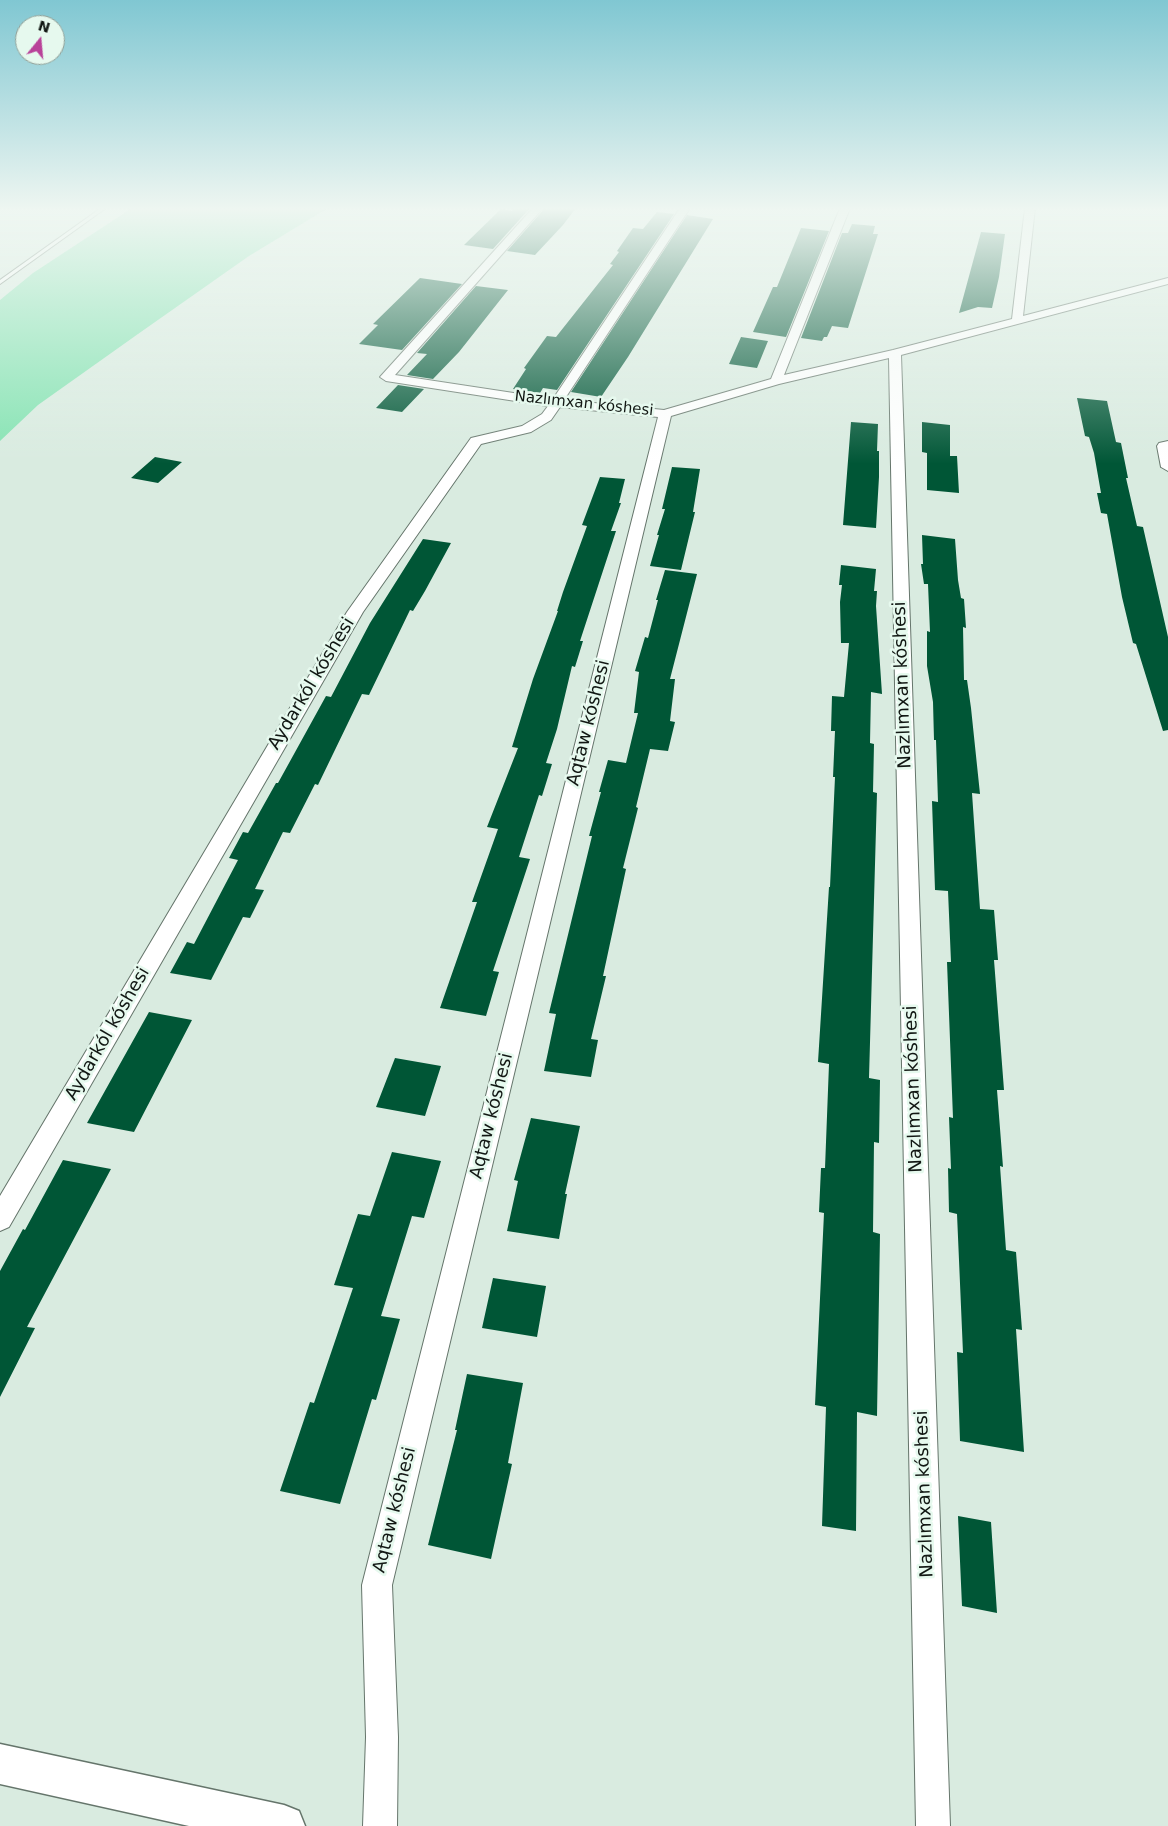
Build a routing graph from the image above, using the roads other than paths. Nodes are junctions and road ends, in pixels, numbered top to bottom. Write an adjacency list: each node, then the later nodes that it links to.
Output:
1 (462, 293): 9 (street, Nazlımxan kóshesi)
2 (629, 293): 9 (street, Aydarkól kóshesi)
3 (811, 293): 8 (street)
4 (1020, 293): 6 (street)
5 (1121, 293): 6 (street, Nazlımxan kóshesi)
6 (1017, 320): 7 (street, Nazlımxan kóshesi)
7 (895, 353): 8 (street, Nazlımxan kóshesi); 17 (street, Nazlımxan kóshesi)
8 (776, 381): 10 (street, Nazlımxan kóshesi)
9 (556, 403): 10 (street, Nazlımxan kóshesi); 13 (street, Aydarkól kóshesi)
10 (665, 414): 16 (street, Aqtaw kóshesi)
11 (1166, 446): 12 (street)
12 (1168, 467)
13 (0, 1219)
14 (0, 1764): 15 (street)
15 (284, 1826)
16 (380, 1826)
17 (933, 1826)

